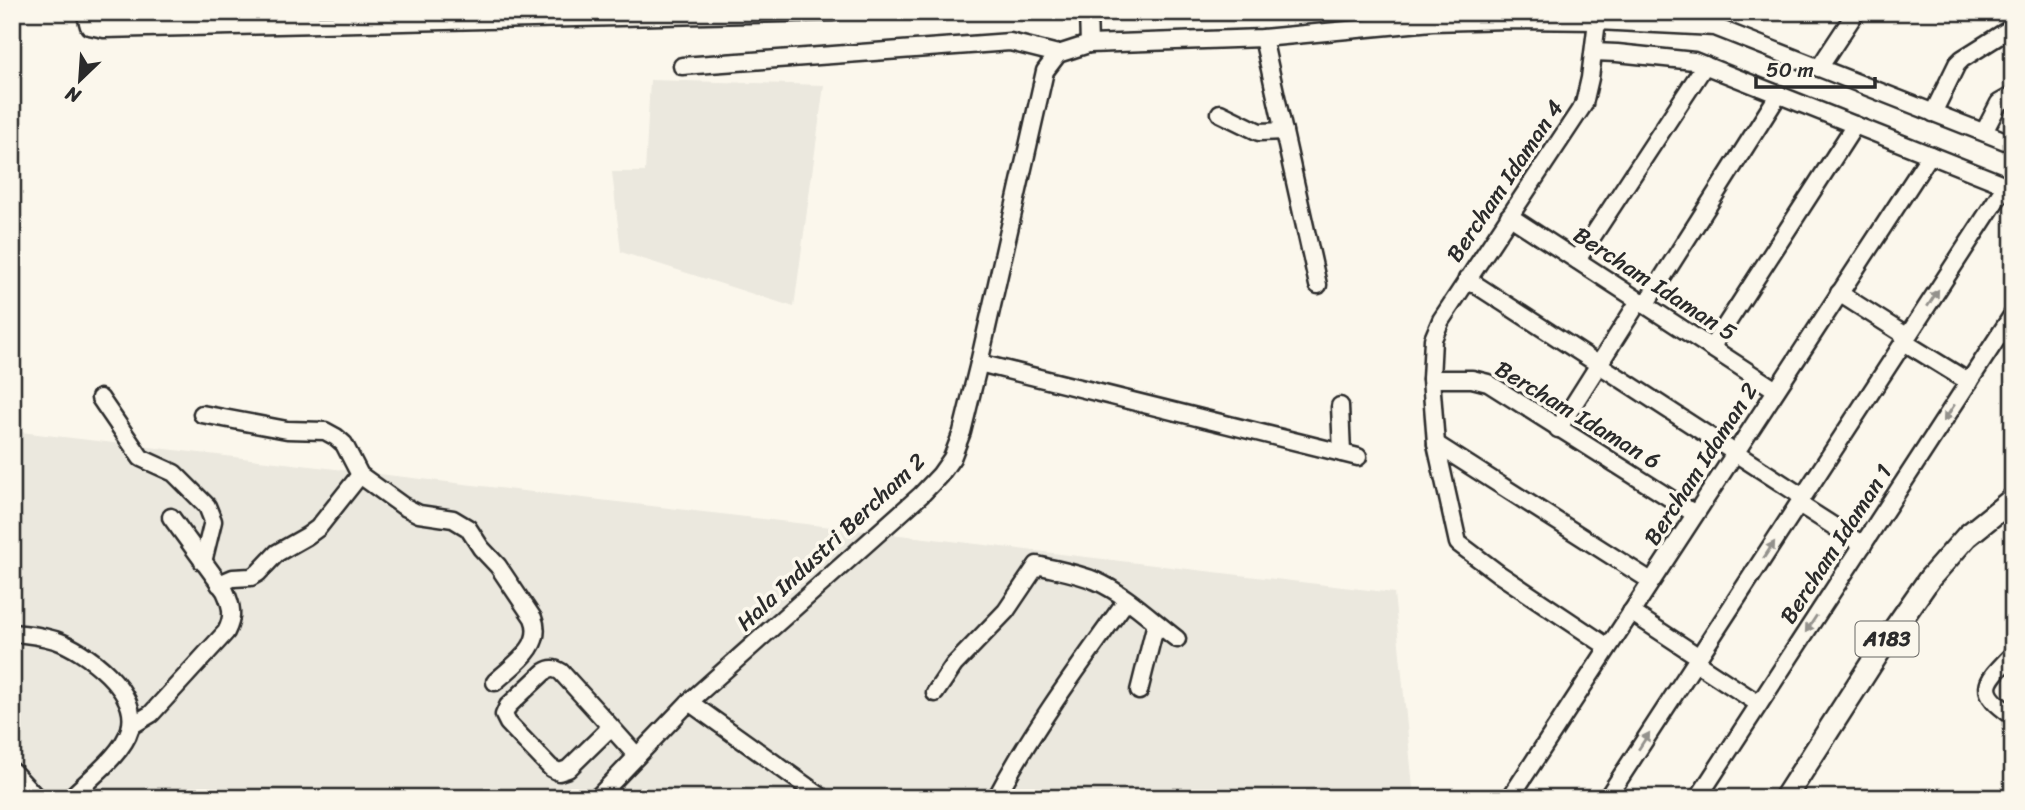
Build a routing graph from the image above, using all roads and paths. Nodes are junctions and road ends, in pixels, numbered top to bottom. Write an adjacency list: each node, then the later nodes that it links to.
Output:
1 (85, 12): 8 (street)
2 (833, 12): 5 (street)
3 (1088, 12): 13 (street)
4 (1856, 12): 18 (street)
5 (779, 13): 6 (street)
6 (737, 14): 7 (street)
7 (492, 16): 8 (street)
8 (298, 19)
9 (1717, 20): 10 (street); 18 (street)
10 (1597, 21): 12 (street); 14 (street, Bercham Idaman 4)
11 (2013, 27): 22 (street)
12 (1263, 37): 13 (street); 24 (street)
13 (1089, 44): 15 (street)
14 (1594, 52): 16 (street); 29 (street, Bercham Idaman 4)
15 (1058, 54): 17 (street); 38 (street, Hala Industri Bercham 2)
16 (1705, 65): 19 (street); 30 (street)
17 (682, 66)
18 (1819, 68): 22 (street)
19 (1779, 94): 23 (street); 34 (street)
20 (2013, 95): 25 (street)
21 (1220, 113): 24 (street)
22 (1933, 113): 25 (street)
23 (1855, 125): 27 (street); 37 (street)
24 (1284, 131): 32 (street)
25 (1984, 132): 26 (street)
26 (2013, 144)
27 (1930, 155): 28 (street); 33 (street, Bercham Idaman 2)
28 (2009, 187): 36 (street, one-way to 28)
29 (1509, 216): 30 (street, Bercham Idaman 5); 31 (street, Bercham Idaman 4)
30 (1577, 260): 34 (street, Bercham Idaman 5)
31 (1467, 279): 39 (street); 40 (street, Bercham Idaman 4)
32 (1318, 285)
33 (1839, 293): 36 (street); 42 (street, Bercham Idaman 2)
34 (1642, 303): 37 (street, Bercham Idaman 5); 39 (street)
35 (2013, 314): 41 (street, Bercham Idaman 1)
36 (1906, 339): 41 (street); 51 (street)
37 (1711, 348): 42 (street, Bercham Idaman 5)
38 (979, 363): 44 (street); 69 (street, Hala Industri Bercham 2)
39 (1598, 365): 46 (street); 48 (street)
40 (1431, 379): 46 (street, Bercham Idaman 6); 47 (street, Bercham Idaman 4)
41 (1969, 382): 54 (street, Bercham Idaman 1, one-way to 54)
42 (1776, 390): 48 (street, Bercham Idaman 2)
43 (100, 398): 55 (street)
44 (1340, 406)
45 (202, 414): 49 (street)
46 (1558, 429): 52 (street, Bercham Idaman 6)
47 (1436, 444): 56 (street); 63 (street, Bercham Idaman 4)
48 (1735, 453): 51 (street); 52 (street, Bercham Idaman 2)
49 (360, 475): 57 (street); 66 (street)
50 (2013, 499): 84 (main road, A183)
51 (1801, 500): 54 (street); 65 (street, one-way to 51)
52 (1695, 514): 56 (street, Bercham Idaman 2)
53 (171, 517): 55 (street)
54 (1863, 545): 70 (street, Bercham Idaman 1, one-way to 70)
55 (203, 562): 57 (street)
56 (1651, 581): 59 (street, Bercham Idaman 2)
57 (219, 583): 72 (street)
58 (1126, 601): 60 (street); 68 (street); 80 (street)
59 (1631, 612): 63 (street, Bercham Idaman 2); 65 (street)
60 (1156, 623): 62 (street); 67 (street)
61 (12, 633): 72 (street)
62 (1177, 639)
63 (1608, 647): 81 (street, Bercham Idaman 2)
64 (2013, 654): 71 (street)
65 (1697, 659): 70 (street); 82 (street, one-way to 65)
66 (495, 681)
67 (1139, 691)
68 (935, 693)
69 (690, 702): 74 (street, Hala Industri Bercham 2); 79 (street)
70 (1759, 704): 83 (street, Bercham Idaman 1)
71 (2013, 716)
72 (131, 726): 77 (street)
73 (611, 727): 73 (street); 74 (street)
74 (637, 755): 78 (street, Hala Industri Bercham 2)
75 (12, 771): 76 (street)
76 (37, 798)
77 (70, 798)
78 (597, 798)
79 (823, 798)
80 (996, 798)
81 (1510, 798)
82 (1607, 798)
83 (1698, 798)
84 (1785, 798)

